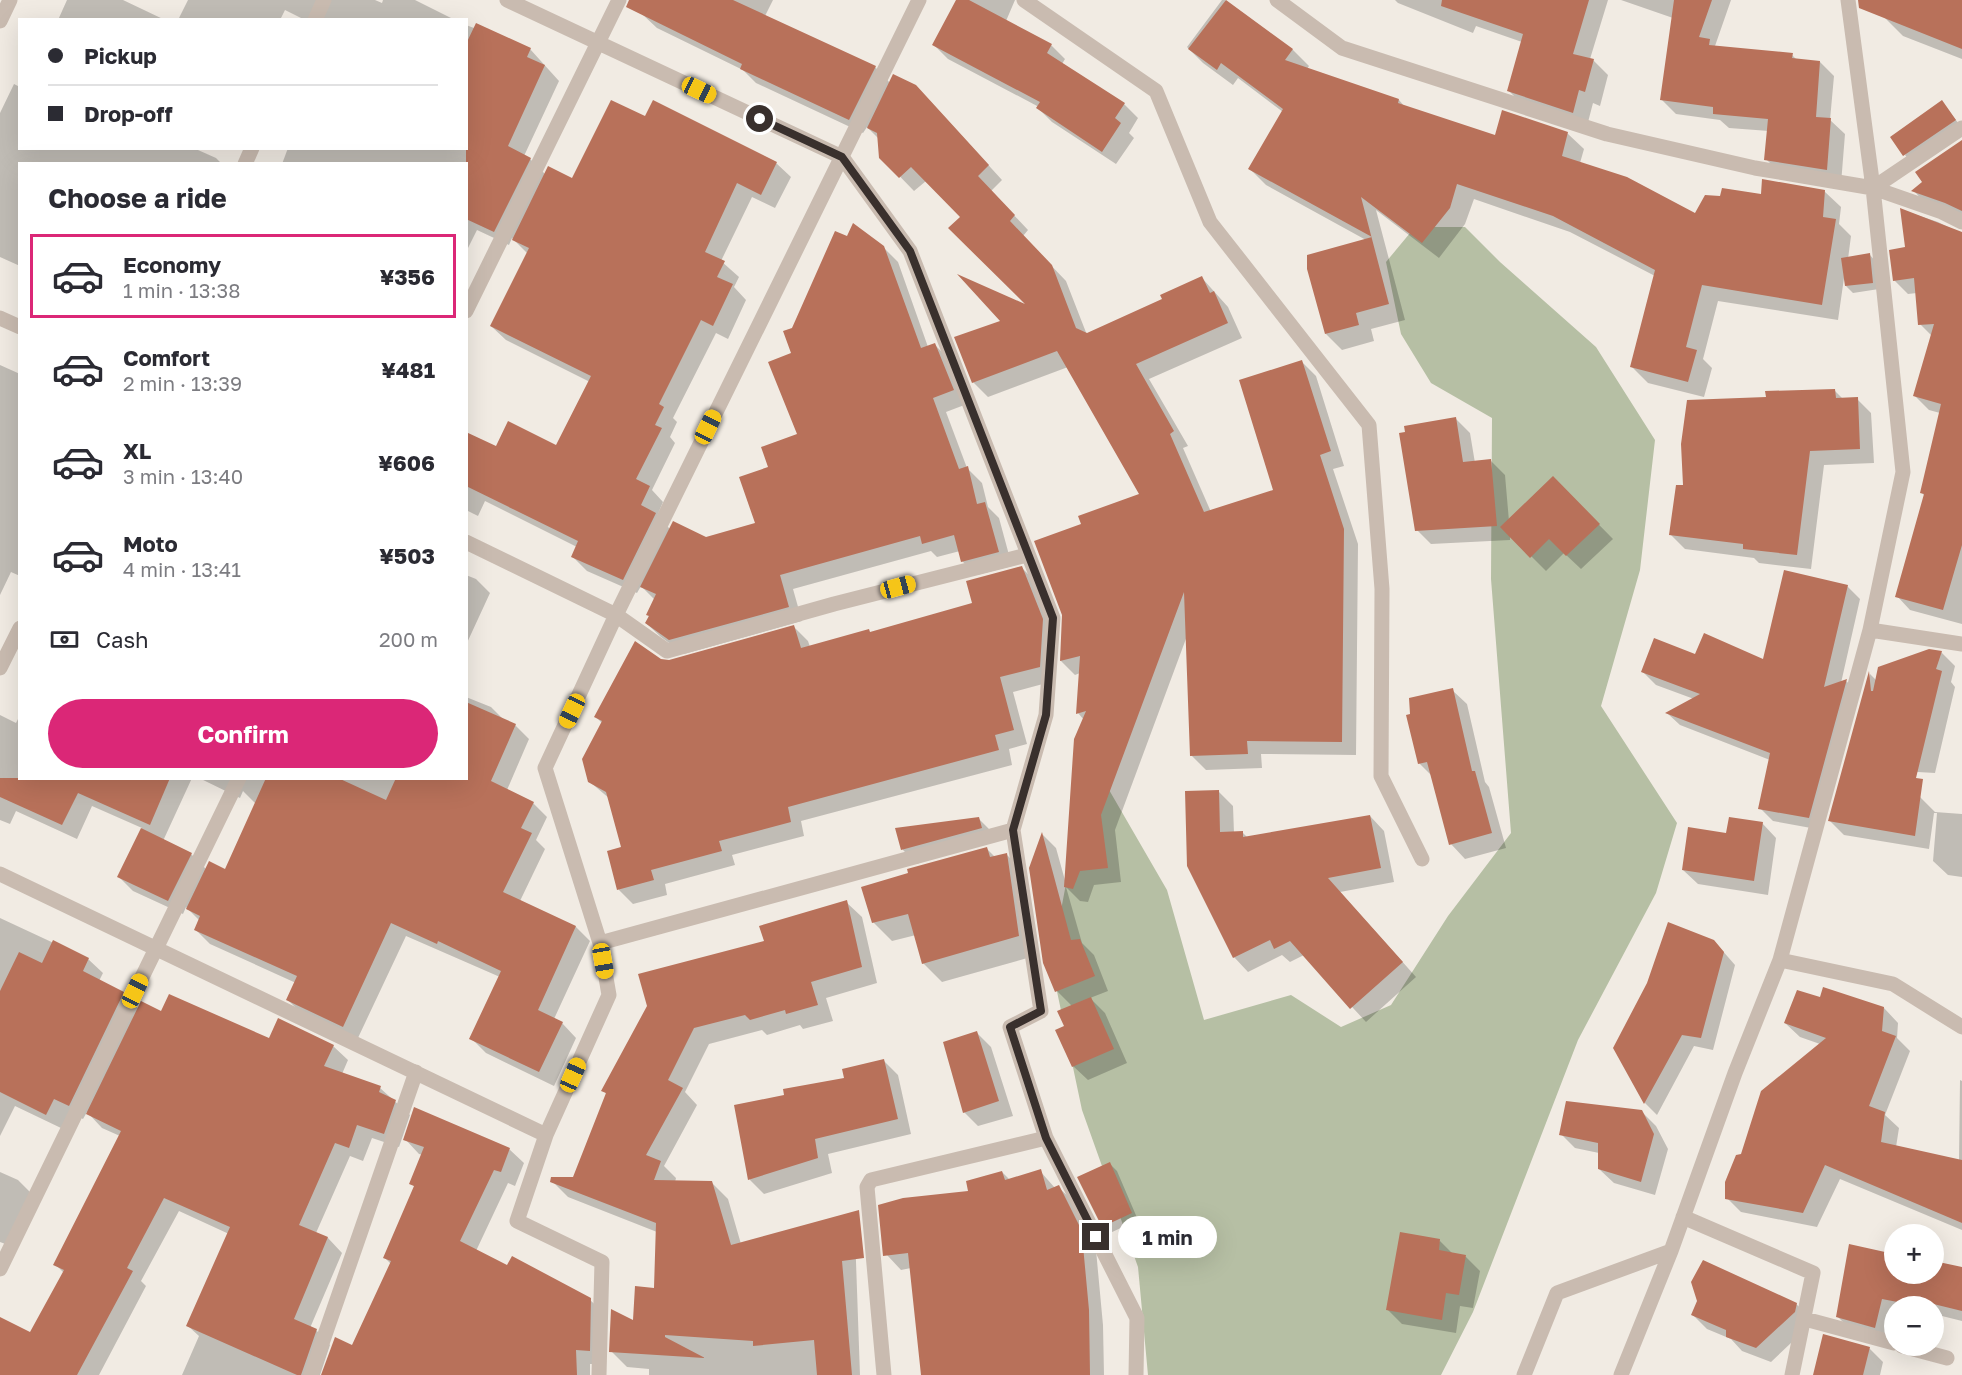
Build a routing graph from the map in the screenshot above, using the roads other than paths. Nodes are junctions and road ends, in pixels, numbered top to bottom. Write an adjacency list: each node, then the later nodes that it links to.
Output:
1 (10, 0): 10 (street)
2 (324, 0): 9 (street)
3 (507, 0): 11 (street)
4 (619, 0): 11 (street)
5 (919, 0): 13 (street)
6 (1024, 0): 28 (street)
7 (1277, 0): 14 (street)
8 (1848, 0): 14 (street)
9 (316, 18)
10 (0, 21)
11 (598, 42): 13 (street); 16 (street)
12 (1962, 128): 14 (street)
13 (842, 157): 20 (street); 21 (street)
14 (1872, 188): 15 (street); 22 (street)
15 (1962, 222)
16 (468, 307)
17 (0, 318): 18 (street)
18 (18, 326)
19 (468, 543): 21 (street)
20 (1027, 555): 21 (street); 27 (street)
21 (616, 615): 30 (street)
22 (1870, 630): 24 (street); 32 (street)
23 (18, 632): 25 (street)
24 (1962, 644)
25 (0, 668)
26 (238, 780): 31 (street)
27 (1013, 830): 30 (street); 36 (street)
28 (1422, 859)
29 (0, 874): 31 (street)
30 (600, 943): 35 (street)
31 (156, 948): 34 (street); 39 (street)
32 (1780, 960): 33 (street); 37 (street)
33 (1962, 1027)
34 (416, 1072): 35 (street); 44 (street)
35 (546, 1135): 45 (street)
36 (1046, 1138): 46 (street); 47 (street)
37 (1683, 1217): 38 (street); 40 (street)
38 (1671, 1251): 48 (street); 49 (street)
39 (0, 1269)
40 (1805, 1319): 41 (street); 50 (street)
41 (1884, 1340)
42 (1940, 1356): 43 (street)
43 (1947, 1358)
44 (311, 1375)
45 (599, 1375)
46 (884, 1375)
47 (1136, 1375)
48 (1524, 1375)
49 (1621, 1375)
50 (1792, 1375)

